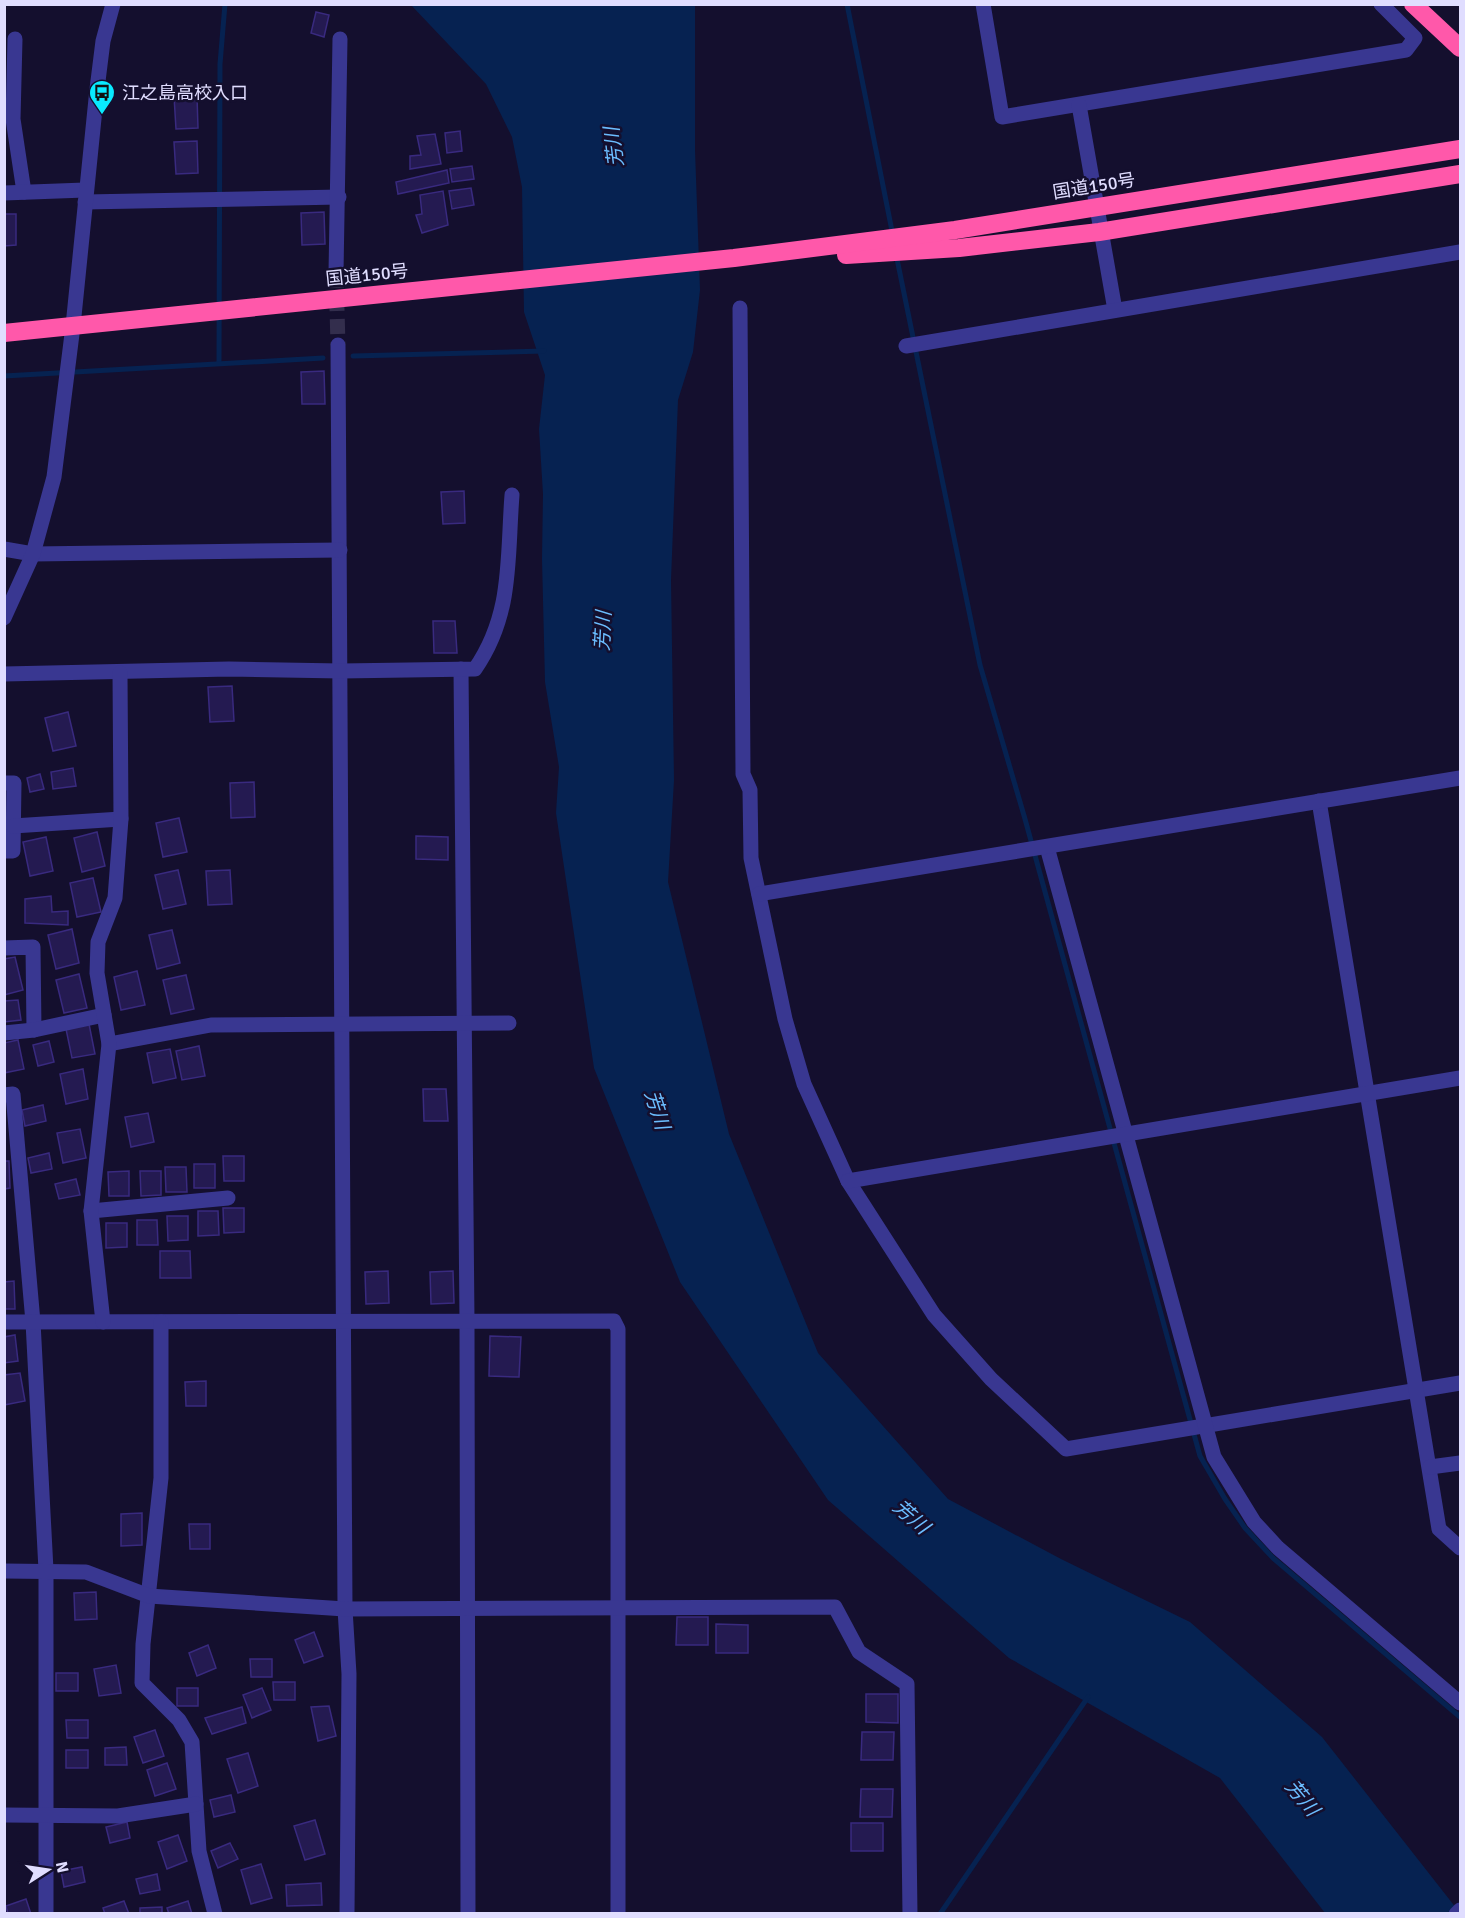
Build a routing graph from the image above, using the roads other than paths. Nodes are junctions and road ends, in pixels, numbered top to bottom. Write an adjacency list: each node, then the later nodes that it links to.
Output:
1 (113, 4): 13 (street)
2 (983, 4): 8 (street)
3 (1381, 4): 8 (street)
4 (1413, 4): 7 (highway)
5 (15, 39): 11 (street)
6 (340, 39): 14 (street)
7 (1461, 48)
8 (1079, 105): 15 (street)
9 (1461, 149): 15 (highway, 国道150号)
10 (1461, 174): 16 (highway, 国道150号)
11 (24, 192): 12 (street); 13 (street)
12 (4, 193)
13 (85, 196): 14 (street); 22 (street)
14 (339, 196): 19 (street)
15 (1096, 206): 16 (street); 18 (highway, 国道150号)
16 (1099, 232): 18 (highway, 国道150号); 21 (street)
17 (1461, 252): 21 (street)
18 (734, 258): 22 (highway, 国道150号)
19 (336, 273)
20 (740, 308): 42 (street)
21 (1115, 310): 25 (street)
22 (73, 326): 23 (highway, 国道150号); 29 (street)
23 (4, 333)
24 (338, 345): 28 (street)
25 (906, 346)
26 (512, 495): 31 (street)
27 (4, 549): 29 (street)
28 (340, 550): 29 (street); 32 (street)
29 (33, 554): 30 (street)
30 (4, 618)
31 (461, 669): 32 (street); 46 (street)
32 (341, 671): 33 (street); 45 (street)
33 (120, 673): 34 (street); 38 (street)
34 (4, 674)
35 (1461, 778): 37 (street)
36 (4, 783): 39 (street)
37 (1319, 801): 40 (street); 52 (street)
38 (121, 819): 39 (street); 44 (street)
39 (13, 826): 41 (street)
40 (1045, 847): 42 (street); 54 (street)
41 (4, 851)
42 (759, 894): 55 (street)
43 (4, 948): 48 (street)
44 (104, 1015): 48 (street); 50 (street)
45 (343, 1022): 46 (street); 50 (street); 58 (street)
46 (464, 1023): 47 (street); 59 (street)
47 (509, 1023)
48 (34, 1030): 49 (street)
49 (4, 1032)
50 (109, 1044): 57 (street)
51 (1461, 1078): 52 (street)
52 (1367, 1094): 54 (street); 65 (street)
53 (4, 1095): 61 (street)
54 (1124, 1135): 55 (street); 66 (street)
55 (848, 1181): 66 (street)
56 (228, 1198): 57 (street)
57 (91, 1210): 62 (street)
58 (344, 1320): 59 (street); 63 (street); 75 (street)
59 (467, 1321): 73 (street); 74 (street)
60 (4, 1322): 61 (street)
61 (33, 1322): 62 (street); 70 (street)
62 (103, 1322): 63 (street)
63 (161, 1322): 72 (street)
64 (1461, 1383): 65 (street)
65 (1418, 1390): 66 (street); 68 (street)
66 (1205, 1426): 76 (street)
67 (1461, 1463): 68 (street)
68 (1430, 1467): 69 (street)
69 (1461, 1548)
70 (46, 1570): 71 (street); 72 (street); 79 (street)
71 (4, 1571)
72 (149, 1596): 75 (street); 77 (street)
73 (469, 1607): 74 (street); 75 (street); 84 (street)
74 (618, 1608): 85 (street); 86 (street)
75 (345, 1609): 83 (street)
76 (1461, 1703)
77 (196, 1804): 79 (street); 82 (street)
78 (4, 1815): 79 (street)
79 (46, 1815): 81 (street)
80 (1461, 1910): 87 (street)
81 (46, 1914)
82 (215, 1914)
83 (347, 1914)
84 (468, 1914)
85 (618, 1914)
86 (910, 1914)
87 (1456, 1914)

